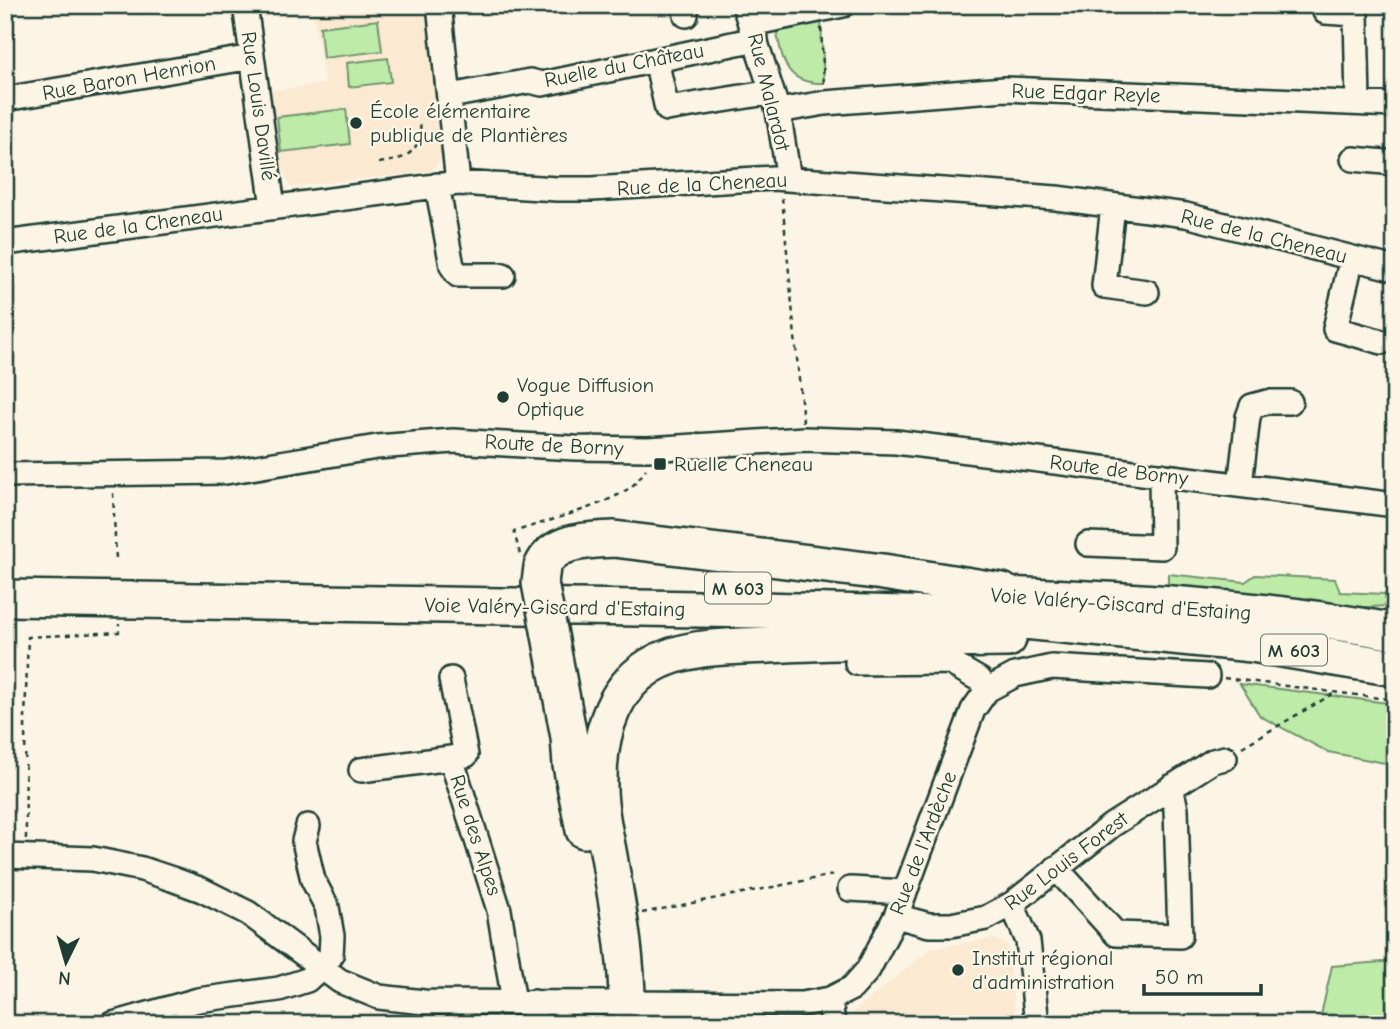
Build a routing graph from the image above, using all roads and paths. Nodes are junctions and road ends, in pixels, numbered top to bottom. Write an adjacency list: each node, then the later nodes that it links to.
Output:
1 (245, 5): 7 (street, Rue Louis Davillé)
2 (439, 5): 9 (street)
3 (843, 5): 4 (street, Ruelle du Château)
4 (818, 10): 6 (street, Ruelle du Château); 12 (path)
5 (1325, 12): 13 (street)
6 (750, 23): 8 (street, Ruelle du Château); 11 (street, Rue Malardot)
7 (252, 57): 10 (street, Rue Baron Henrion); 22 (street, Rue Louis Davillé)
8 (656, 61): 9 (street, Ruelle du Château); 11 (street, Rue Edgar Reyle)
9 (450, 96): 20 (street)
10 (5, 99)
11 (775, 101): 12 (street, Rue Edgar Reyle); 19 (street, Rue Malardot)
12 (825, 103): 13 (street, Rue Edgar Reyle)
13 (1358, 103): 14 (street, Rue Edgar Reyle)
14 (1395, 105)
15 (420, 121): 17 (path)
16 (1353, 159): 18 (street)
17 (379, 163)
18 (1395, 163)
19 (785, 179): 20 (street, Rue de la Cheneau); 21 (street, Rue de la Cheneau); 30 (path)
20 (448, 184): 22 (street, Rue de la Cheneau); 26 (street)
21 (1114, 206): 24 (street, Rue de la Cheneau); 27 (street)
22 (273, 207): 23 (street, Rue de la Cheneau)
23 (5, 243)
24 (1352, 258): 25 (street, Rue de la Cheneau); 28 (street)
25 (1395, 269)
26 (503, 275)
27 (1147, 292)
28 (1382, 342)
29 (1290, 402): 34 (street)
30 (804, 439): 31 (street, Route de Borny); 33 (street, Route de Borny)
31 (648, 449): 32 (street, Route de Borny); 39 (path)
32 (5, 475)
33 (1161, 475): 34 (street, Route de Borny); 37 (street)
34 (1240, 485): 36 (street, Route de Borny)
35 (113, 497): 38 (path)
36 (1395, 505)
37 (1087, 544)
38 (116, 560)
39 (532, 565): 41 (highway); 68 (highway, bridge)
40 (5, 576): 41 (highway, Voie Valéry-Giscard d'Estaing / M 603)
41 (1033, 596): 44 (highway, Voie Valéry-Giscard d'Estaing / M 603)
42 (5, 598): 45 (highway, Voie Valéry-Giscard d'Estaing / M 603)
43 (119, 617): 59 (path)
44 (1395, 632)
45 (1194, 637): 47 (highway, Voie Valéry-Giscard d'Estaing / M 603); 65 (highway)
46 (857, 663): 50 (street)
47 (1395, 668)
48 (1207, 676): 50 (street); 51 (path)
49 (451, 679): 54 (street)
50 (987, 690): 62 (street, Rue de l'Ardèche)
51 (1336, 692): 52 (path); 53 (path)
52 (1395, 700)
53 (1258, 737)
54 (452, 758): 56 (street, Rue des Alpes); 69 (street, Rue des Alpes)
55 (1225, 758): 57 (street, Rue Louis Forest)
56 (361, 770)
57 (1171, 787): 60 (street, Rue Louis Forest); 60 (street)
58 (308, 825): 66 (street)
59 (16, 856): 66 (street, Rue de l'Ardèche)
60 (1056, 868): 63 (street, Rue Louis Forest)
61 (849, 881): 62 (street); 65 (path)
62 (905, 892): 64 (street, Rue de l'Ardèche)
63 (1012, 904): 64 (street, Rue Louis Forest); 72 (street)
64 (896, 916): 67 (street, Rue de l'Ardèche)
65 (620, 922): 68 (highway)
66 (321, 967): 69 (street, Rue de l'Ardèche); 70 (street)
67 (830, 999): 68 (street, Rue de l'Ardèche); 71 (street)
68 (627, 1003): 69 (street, Rue de l'Ardèche)
69 (527, 1009)
70 (113, 1024)
71 (833, 1024)
72 (1037, 1024)

